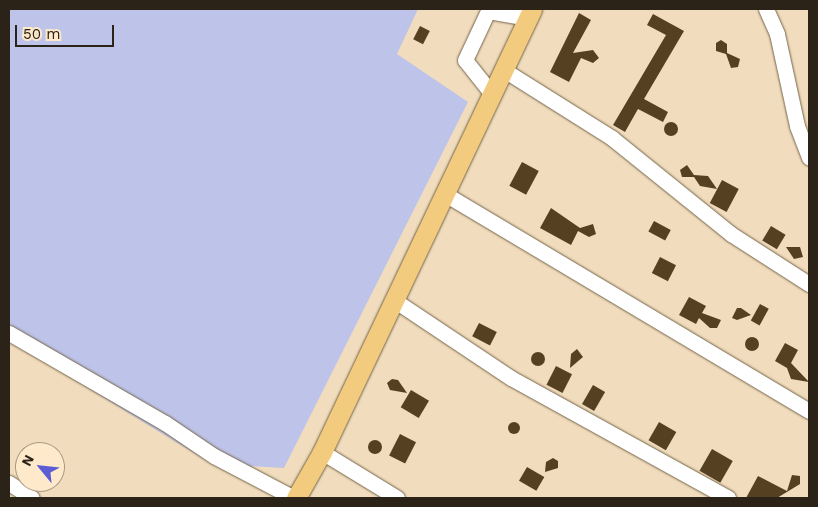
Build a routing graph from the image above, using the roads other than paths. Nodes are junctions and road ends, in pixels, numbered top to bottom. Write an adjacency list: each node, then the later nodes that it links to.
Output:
1 (766, 9): 5 (street)
2 (530, 13): 3 (main road); 4 (street)
3 (504, 70): 4 (main road); 7 (street)
4 (492, 94): 6 (main road)
5 (809, 158)
6 (445, 194): 8 (main road); 10 (street)
7 (809, 284)
8 (394, 300): 11 (main road); 16 (street)
9 (9, 333): 14 (street)
10 (809, 411)
11 (322, 452): 14 (main road); 15 (street)
12 (9, 483): 13 (street)
13 (32, 498)
14 (295, 498)
15 (397, 498)
16 (728, 498)

